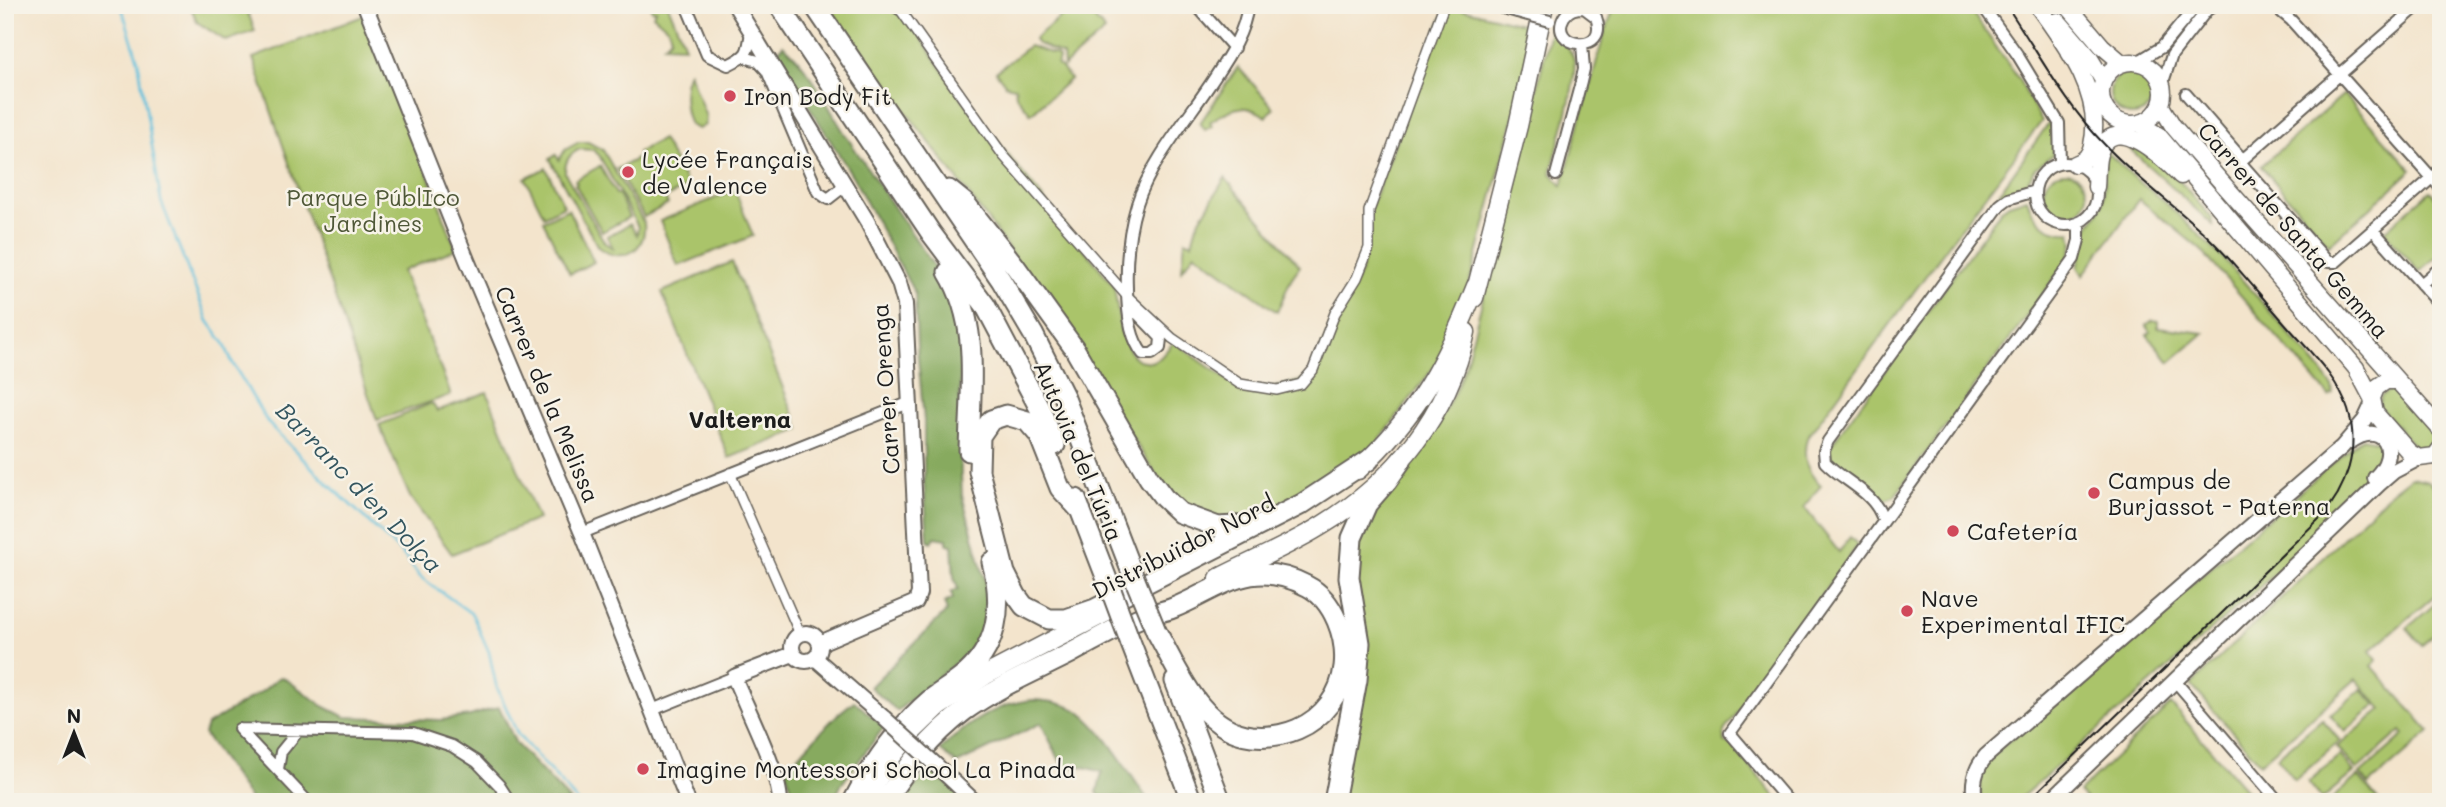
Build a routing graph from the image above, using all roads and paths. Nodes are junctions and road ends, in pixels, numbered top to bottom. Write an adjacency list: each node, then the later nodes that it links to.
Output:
1 (365, 5): 73 (street, Carrer de la Melissa)
2 (686, 5): 29 (street)
3 (735, 5): 25 (street, Carrer Orenga)
4 (779, 5): 49 (highway, Autovia del Túria)
5 (814, 5): 40 (highway, Autovia del Túria)
6 (1196, 5): 28 (street)
7 (1248, 5): 28 (street)
8 (1444, 5): 53 (street)
9 (1493, 5): 22 (street, bridge)
10 (1602, 5): 24 (street)
11 (1982, 5): 38 (street)
12 (2038, 5): 38 (main road)
13 (2044, 5): 32 (main road)
14 (2067, 5): 30 (main road)
15 (2197, 5): 30 (street)
16 (2214, 5): 33 (street)
17 (2265, 5): 21 (street)
18 (2419, 5): 31 (street)
19 (899, 6): 53 (street)
20 (1586, 7): 23 (street); 24 (street)
21 (2276, 8): 31 (street)
22 (1547, 13): 23 (street); 26 (street); 52 (main road, Distribuïdor Nord)
23 (1564, 17): 26 (street)
24 (1596, 17): 27 (street)
25 (751, 31): 29 (street); 43 (street, Carrer Orenga)
26 (1563, 34): 27 (street)
27 (1583, 44): 41 (street)
28 (1234, 48): 53 (street)
29 (744, 57): 43 (street)
30 (2130, 63): 32 (main road); 33 (main road)
31 (2339, 74): 37 (street); 42 (street)
32 (2103, 80): 36 (main road)
33 (2162, 85): 35 (main road)
34 (2186, 94): 37 (street)
35 (2161, 106): 36 (main road); 56 (main road, Carrer de Santa Gemma)
36 (2140, 124): 54 (main road, Carrer de Santa Gemma)
37 (2241, 161): 48 (street)
38 (2067, 164): 44 (street); 46 (street)
39 (2441, 170): 42 (street)
40 (929, 173): 71 (highway); 75 (highway, Autovia del Túria, bridge)
41 (1556, 176)
42 (2432, 178): 45 (street); 48 (street)
43 (846, 185): 57 (street, Carrer Orenga)
44 (2096, 187): 47 (street); 54 (main road)
45 (2441, 188)
46 (2035, 191): 47 (street); 67 (street)
47 (2079, 222): 68 (street)
48 (2373, 230): 51 (street)
49 (931, 233): 69 (highway, Autovia del Túria); 89 (highway)
50 (2441, 267): 51 (street)
51 (2421, 284): 55 (street)
52 (1476, 286): 63 (main road, Distribuïdor Nord); 64 (main road, Distribuïdor Nord)
53 (1127, 296): 53 (street)
54 (2302, 305): 58 (main road, Carrer de Santa Gemma)
55 (2441, 306)
56 (2397, 381): 58 (main road); 59 (main road, Carrer de Santa Gemma)
57 (911, 402): 66 (street); 77 (street, Carrer Orenga)
58 (2372, 402): 60 (street); 62 (main road, Carrer de Santa Gemma)
59 (2440, 427)
60 (2342, 447): 72 (street); 97 (street)
61 (2441, 448): 62 (main road)
62 (2422, 458): 65 (main road, Carrer de Santa Gemma); 72 (street)
63 (1369, 460): 71 (highway); 90 (main road, Distribuïdor Nord)
64 (1401, 461): 74 (main road, Distribuïdor Nord); 95 (highway)
65 (2441, 471)
66 (730, 473): 73 (street); 76 (street)
67 (1874, 500): 68 (street); 70 (street)
68 (1898, 500): 70 (street)
69 (1080, 511): 71 (highway); 93 (highway, Autovia del Túria, bridge)
70 (1883, 520): 96 (street)
71 (1267, 522)
72 (2332, 530): 81 (street)
73 (582, 533): 82 (street, Carrer de la Melissa)
74 (1141, 617): 75 (highway); 91 (highway, Distribuïdor Nord)
75 (1156, 631): 94 (highway, Autovia del Túria)
76 (800, 634): 77 (street); 78 (street)
77 (820, 643): 79 (street)
78 (793, 653): 79 (street); 80 (street)
79 (815, 658): 92 (street, bridge)
80 (734, 677): 82 (street); 88 (street)
81 (2175, 681): 98 (street); 99 (street)
82 (652, 710): 87 (street, Carrer de la Melissa)
83 (298, 731): 84 (street); 84 (street); 86 (street)
84 (278, 769): 85 (street)
85 (309, 802)
86 (510, 802)
87 (688, 802)
88 (780, 802)
89 (853, 802)
90 (864, 802)
91 (884, 802)
92 (975, 802)
93 (1192, 802)
94 (1221, 802)
95 (1334, 802)
96 (1789, 802)
97 (1975, 802)
98 (2049, 802)
99 (2279, 802)

